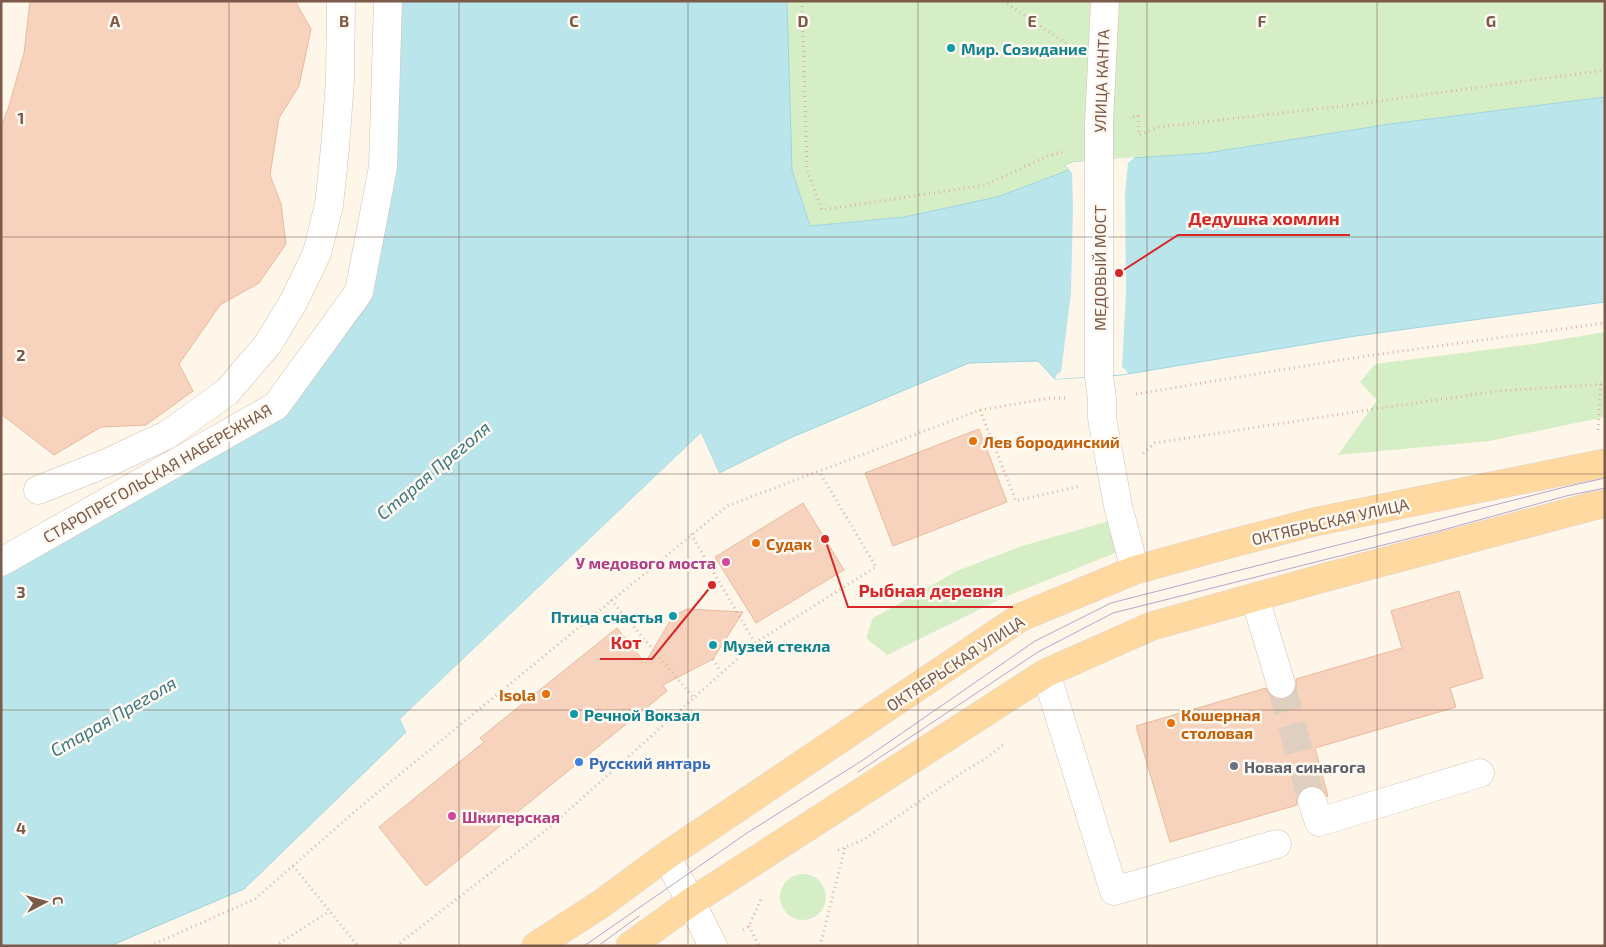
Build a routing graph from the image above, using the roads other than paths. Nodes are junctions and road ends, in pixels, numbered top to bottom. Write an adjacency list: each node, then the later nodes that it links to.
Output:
1 (340, 1): 6 (street)
2 (388, 1): 8 (street, СТАРОПРЕГОЛЬСКАЯ НАБЕРЕЖНАЯ)
3 (1105, 1): 4 (street, УЛИЦА КАНТА)
4 (1099, 161): 9 (street, МЕДОВЫЙ МОСТ)
5 (1605, 463): 9 (main road, ОКТЯБРЬСКАЯ УЛИЦА)
6 (38, 490)
7 (1605, 504): 10 (main road)
8 (1, 562)
9 (1135, 570): 16 (main road, ОКТЯБРЬСКАЯ УЛИЦА)
10 (1255, 598): 11 (main road); 12 (street)
11 (1046, 673): 15 (street); 17 (main road)
12 (1281, 684)
13 (1480, 773): 14 (street)
14 (1312, 801)
15 (1277, 844)
16 (666, 856): 17 (street); 18 (main road, ОКТЯБРЬСКАЯ УЛИЦА)
17 (691, 902): 19 (main road); 20 (street)
18 (536, 946)
19 (630, 946)
20 (713, 946)

